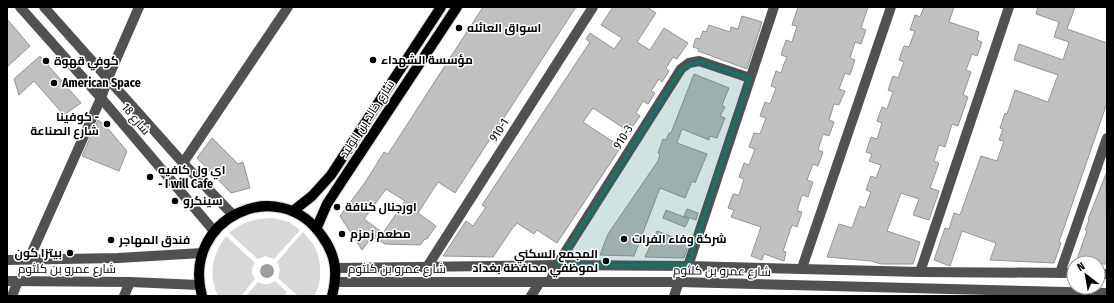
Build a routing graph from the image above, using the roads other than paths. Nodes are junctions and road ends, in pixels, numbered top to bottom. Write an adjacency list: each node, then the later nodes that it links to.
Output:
1 (20, 7): 13 (street, شارع 18)
2 (44, 7): 11 (street, شارع 18)
3 (139, 7): 11 (street)
4 (288, 7): 15 (street)
5 (441, 7): 16 (main road, شارع خالد بن الوليد)
6 (457, 7): 18 (main road, شارع خالد بن الوليد)
7 (593, 7): 25 (street, 910-1)
8 (774, 7): 12 (street)
9 (891, 7): 27 (street)
10 (1009, 7): 28 (street)
11 (108, 78): 13 (street); 15 (street, شارع 18)
12 (750, 78): 23 (street, 910-3); 24 (street)
13 (101, 98): 19 (street, شارع 18); 22 (street)
14 (1107, 138): 29 (street)
15 (183, 163): 17 (street, شارع 18)
16 (292, 211): 17 (main road); 18 (main road)
17 (233, 215): 19 (main road)
18 (317, 227): 26 (main road)
19 (214, 231): 20 (main road)
20 (202, 253): 22 (street, شارع عمرو بن كلثوم); 37 (main road)
21 (7, 260): 22 (street, شارع عمرو بن كلثوم)
22 (29, 260)
23 (557, 265): 24 (street, شارع عمرو بن كلثوم); 25 (street, شارع عمرو بن كلثوم); 35 (street, 910-3)
24 (688, 266): 27 (street, شارع عمرو بن كلثوم)
25 (427, 267): 26 (street, شارع عمرو بن كلثوم)
26 (335, 268): 34 (main road)
27 (802, 268): 28 (street, شارع عمرو بن كلثوم)
28 (920, 272): 29 (street, شارع عمرو بن كلثوم)
29 (1060, 273): 30 (street, شارع عمرو بن كلثوم)
30 (1066, 273)
31 (7, 281): 32 (street, شارع عمرو بن كلثوم)
32 (18, 281): 33 (street, شارع عمرو بن كلثوم); 42 (street)
33 (130, 282): 37 (street, شارع عمرو بن كلثوم); 43 (street)
34 (335, 282): 35 (street, شارع عمرو بن كلثوم); 45 (main road)
35 (545, 282): 36 (street, شارع عمرو بن كلثوم); 46 (street, 910-3)
36 (679, 282): 38 (street, شارع عمرو بن كلثوم); 47 (street)
37 (198, 285): 44 (main road)
38 (792, 286): 39 (street, شارع عمرو بن كلثوم); 48 (street)
39 (904, 292): 41 (street, شارع عمرو بن كلثوم)
40 (1107, 293): 41 (street, شارع عمرو بن كلثوم)
41 (1047, 294)
42 (12, 296)
43 (124, 296)
44 (202, 296)
45 (332, 296)
46 (531, 296)
47 (674, 296)
48 (789, 296)

